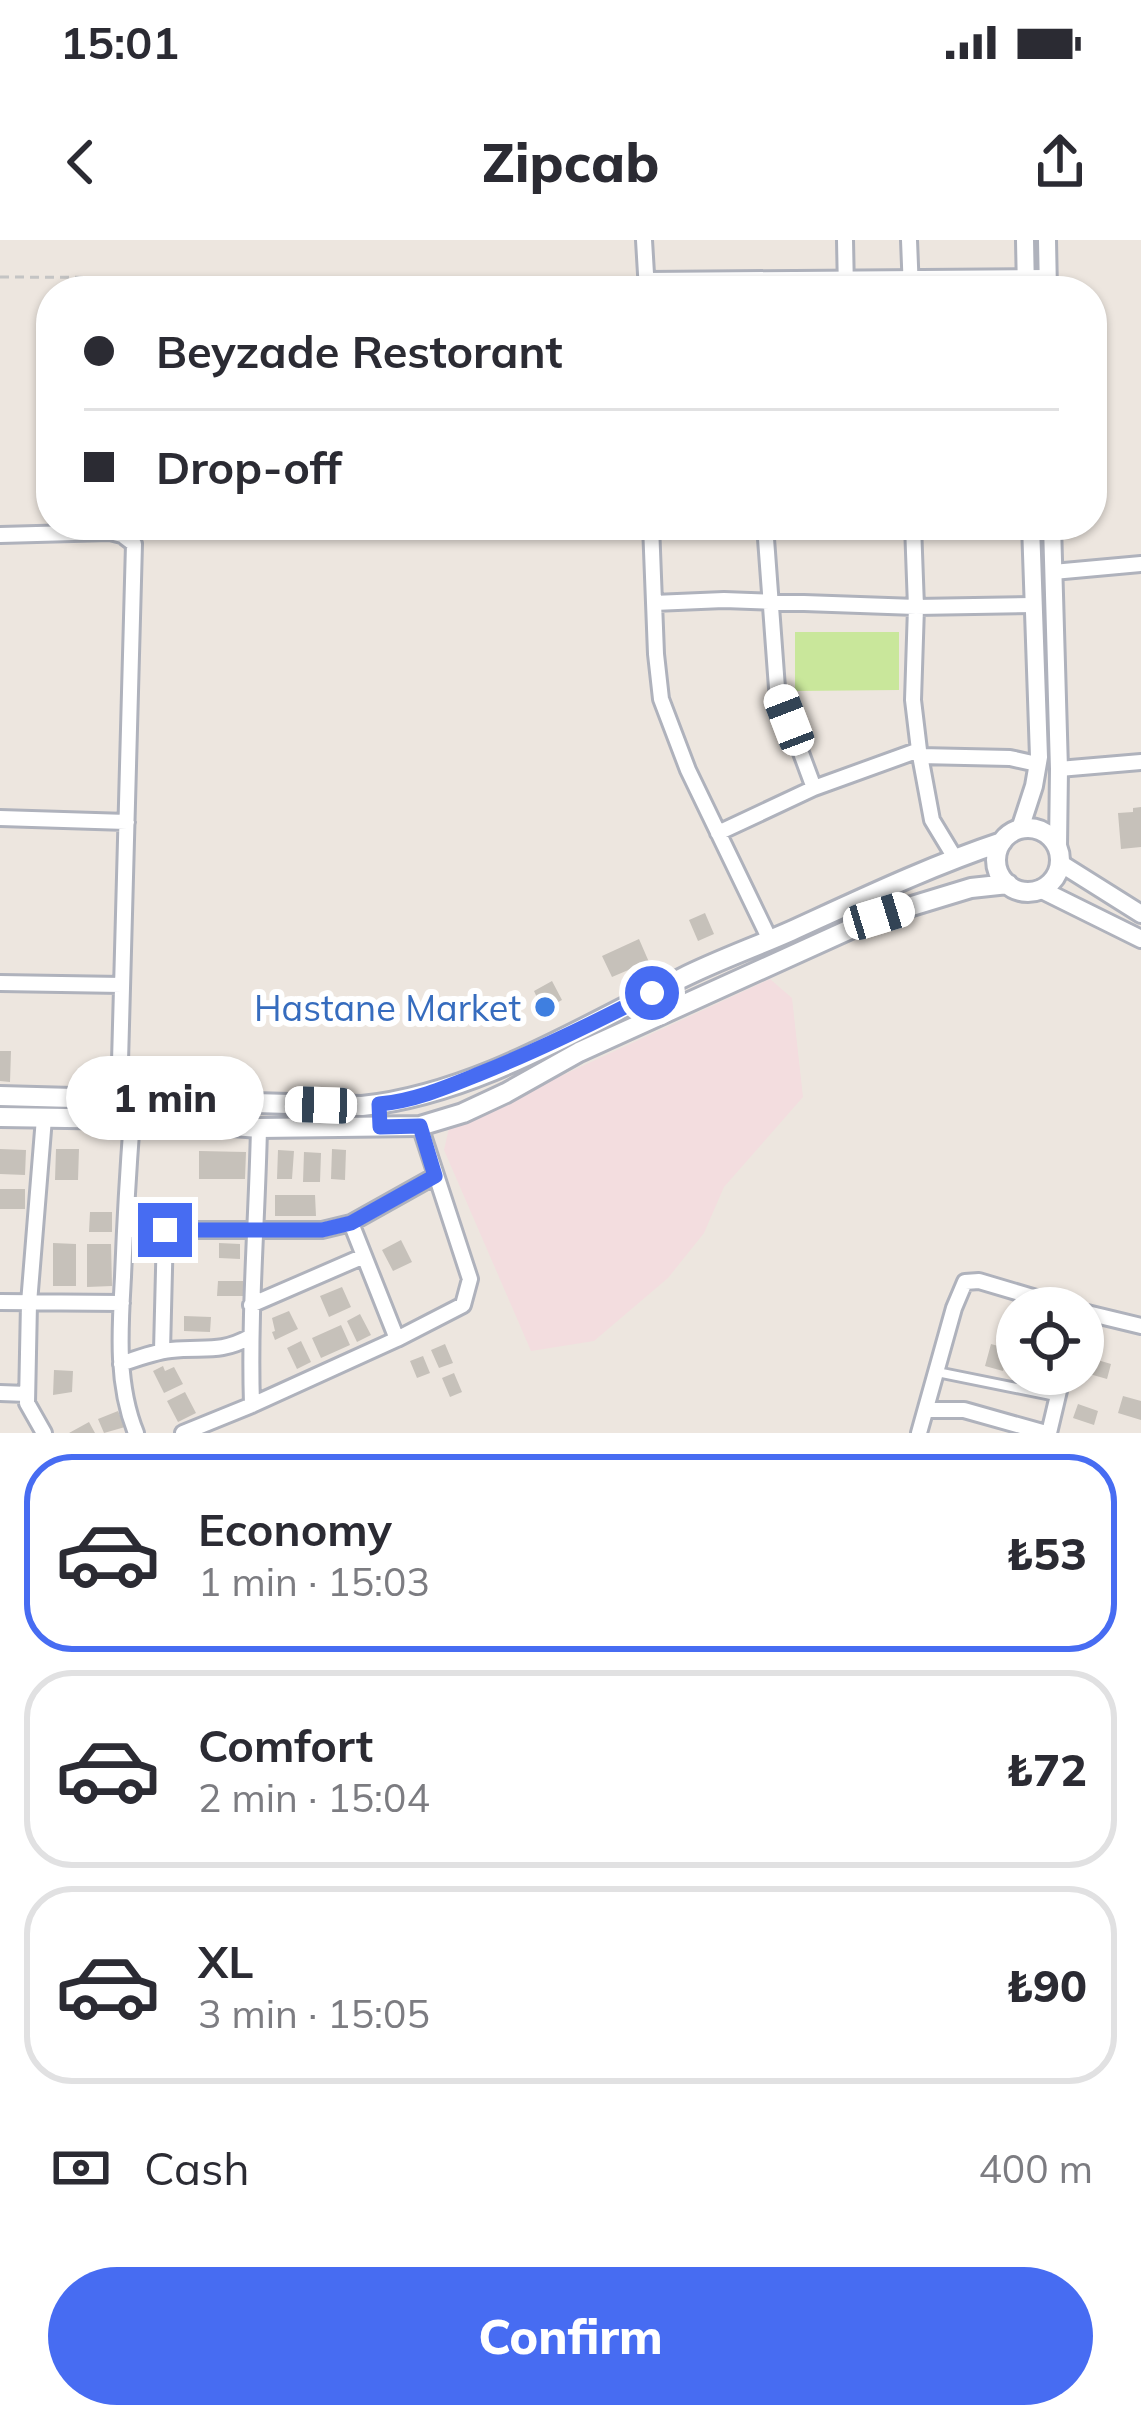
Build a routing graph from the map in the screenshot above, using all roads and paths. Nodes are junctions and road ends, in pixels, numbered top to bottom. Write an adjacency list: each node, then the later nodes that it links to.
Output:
1 (644, 240): 6 (street)
2 (845, 240): 7 (street)
3 (909, 240): 8 (street)
4 (1025, 240): 9 (street)
5 (1047, 240): 10 (street)
6 (646, 276)
7 (846, 276)
8 (911, 276)
9 (1026, 276)
10 (1048, 276)
11 (0, 277): 12 (path)
12 (36, 277)
13 (36, 534): 14 (street)
14 (0, 535)
15 (129, 540): 33 (street)
16 (652, 540): 23 (street)
17 (765, 540): 24 (street)
18 (914, 540): 26 (street)
19 (1032, 540): 25 (street)
20 (1052, 540): 22 (street)
21 (1141, 564): 22 (street)
22 (1053, 572): 30 (street)
23 (654, 602): 24 (street); 35 (street)
24 (770, 602): 26 (street); 31 (street)
25 (1034, 604): 26 (street); 29 (street)
26 (916, 607): 27 (street)
27 (919, 753): 29 (street); 31 (street); 38 (street)
28 (1141, 762): 30 (street)
29 (1037, 764): 34 (street)
30 (1059, 770): 37 (street)
31 (814, 788): 35 (street)
32 (0, 818): 33 (street)
33 (127, 822): 45 (street)
34 (1020, 829): 36 (main road); 37 (main road)
35 (718, 832): 43 (street)
36 (1002, 842): 38 (main road); 39 (main road)
37 (1059, 855): 40 (main road); 41 (street)
38 (955, 859): 43 (main road)
39 (1008, 884): 40 (main road); 52 (main road)
40 (1040, 889): 42 (street)
41 (1141, 914)
42 (1141, 939)
43 (770, 940): 48 (main road)
44 (0, 983): 45 (street)
45 (122, 985): 47 (street)
46 (0, 1096): 47 (main road)
47 (119, 1099): 48 (main road)
48 (379, 1104): 53 (main road)
49 (0, 1117): 50 (main road)
50 (44, 1118): 51 (main road); 63 (street)
51 (132, 1119): 54 (main road); 57 (street)
52 (420, 1126): 53 (main road); 55 (street)
53 (380, 1127): 54 (main road)
54 (259, 1129): 59 (street)
55 (435, 1176): 56 (street); 69 (street)
56 (351, 1223): 59 (street); 60 (street)
57 (124, 1229): 58 (street); 64 (street)
58 (165, 1230): 59 (street); 70 (street)
59 (257, 1231): 65 (street)
60 (364, 1256): 65 (street); 69 (street)
61 (999, 1287): 72 (street)
62 (0, 1302): 63 (street)
63 (29, 1303): 64 (street); 74 (street)
64 (122, 1303): 71 (street)
65 (251, 1306): 68 (street)
66 (1104, 1317): 67 (street)
67 (1141, 1326)
68 (250, 1337): 70 (street); 76 (street)
69 (397, 1340): 76 (street)
70 (162, 1351): 71 (street)
71 (121, 1364): 79 (street)
72 (937, 1372): 75 (lane); 77 (street)
73 (0, 1393): 74 (street)
74 (27, 1394): 78 (street)
75 (1058, 1397): 82 (street)
76 (252, 1406): 80 (street)
77 (926, 1410): 81 (street); 82 (street)
78 (44, 1433)
79 (136, 1433)
80 (182, 1433)
81 (919, 1433)
82 (1047, 1433)

